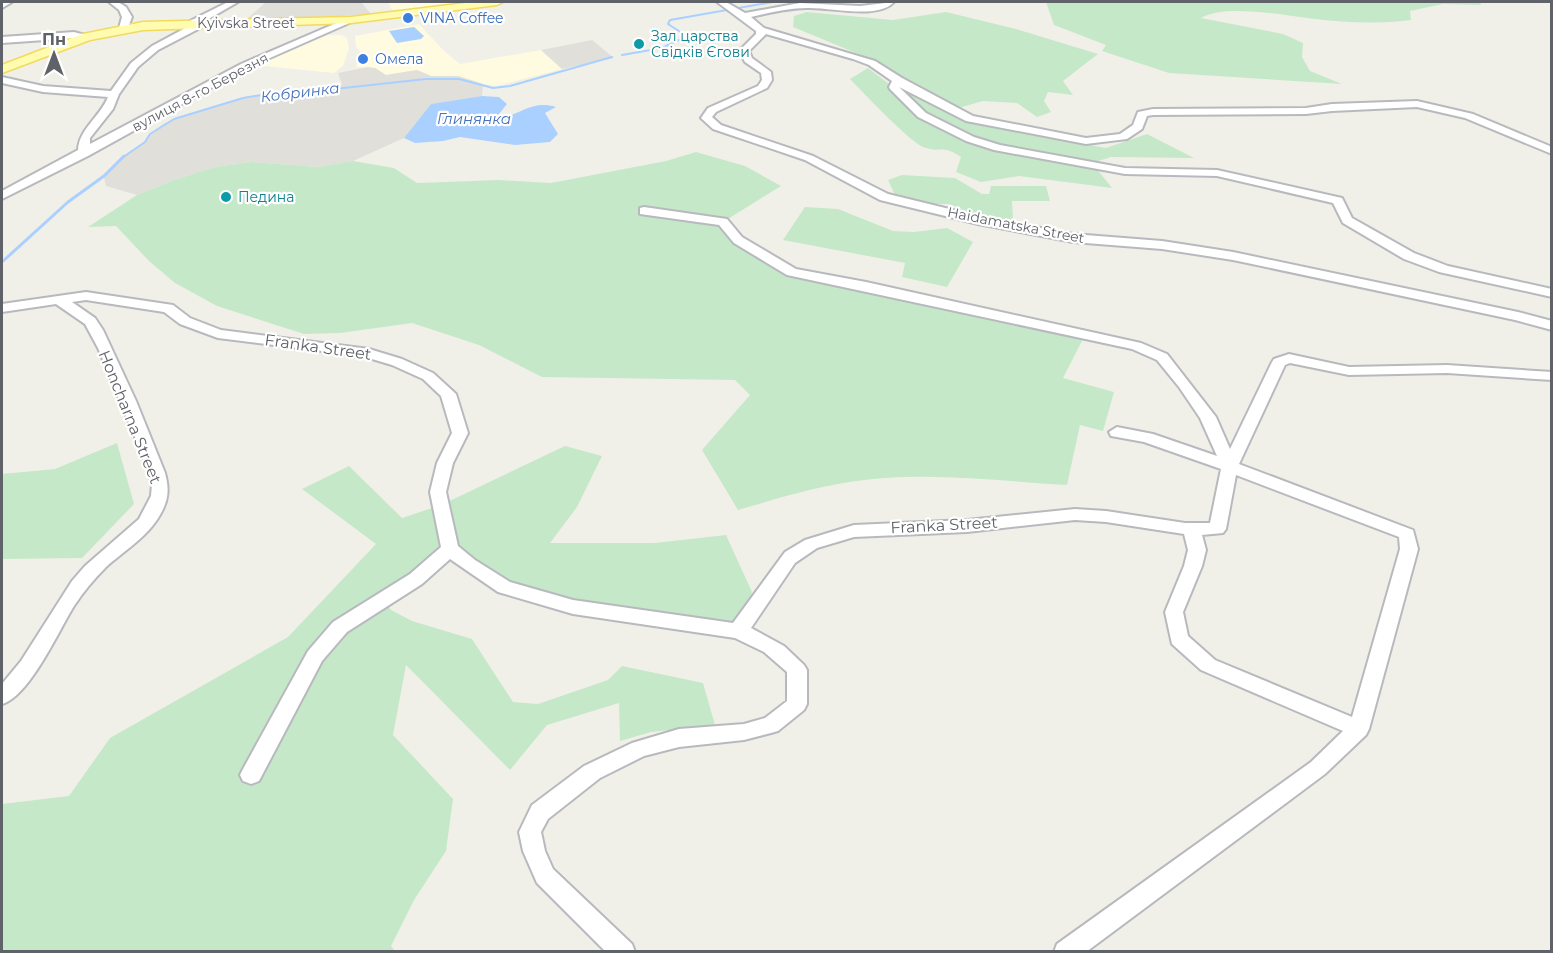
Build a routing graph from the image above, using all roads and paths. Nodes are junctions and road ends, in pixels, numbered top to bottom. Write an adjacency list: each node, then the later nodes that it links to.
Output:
1 (8, 2): 6 (street)
2 (113, 2): 11 (street)
3 (234, 2): 10 (street, вулиця 8-го Березня)
4 (497, 2): 9 (main road, Kyivska Street)
5 (890, 2): 8 (street)
6 (2, 5)
7 (728, 6): 8 (street)
8 (744, 16): 12 (street)
9 (351, 20): 10 (main road, Kyivska Street); 20 (street, вулиця 8-го Березня)
10 (198, 23): 11 (main road, Kyivska Street); 18 (street, вулиця 8-го Березня)
11 (124, 28): 13 (main road, Kyivska Street)
12 (760, 30): 17 (street); 26 (street, Haidamatska Street)
13 (87, 37): 14 (street); 15 (main road, Kyivska Street)
14 (2, 40)
15 (2, 69)
16 (2, 80): 18 (street)
17 (898, 80): 19 (street); 23 (street)
18 (114, 94): 20 (street, вулиця 8-го Березня)
19 (1551, 151)
20 (84, 153): 21 (street, вулиця 8-го Березня)
21 (2, 196)
22 (644, 211): 29 (street)
23 (1551, 293)
24 (59, 300): 25 (street); 31 (street, Franka Street); 33 (street, Honcharna Street)
25 (2, 308)
26 (1551, 326)
27 (1551, 376): 29 (street)
28 (1117, 432): 29 (street)
29 (1230, 466): 30 (street, Franka Street); 34 (street)
30 (1192, 531): 32 (street, Franka Street); 34 (street)
31 (450, 549): 32 (street); 35 (street)
32 (738, 631): 36 (street)
33 (2, 696)
34 (1359, 729): 37 (street)
35 (251, 775)
36 (623, 951)
37 (1066, 951)

